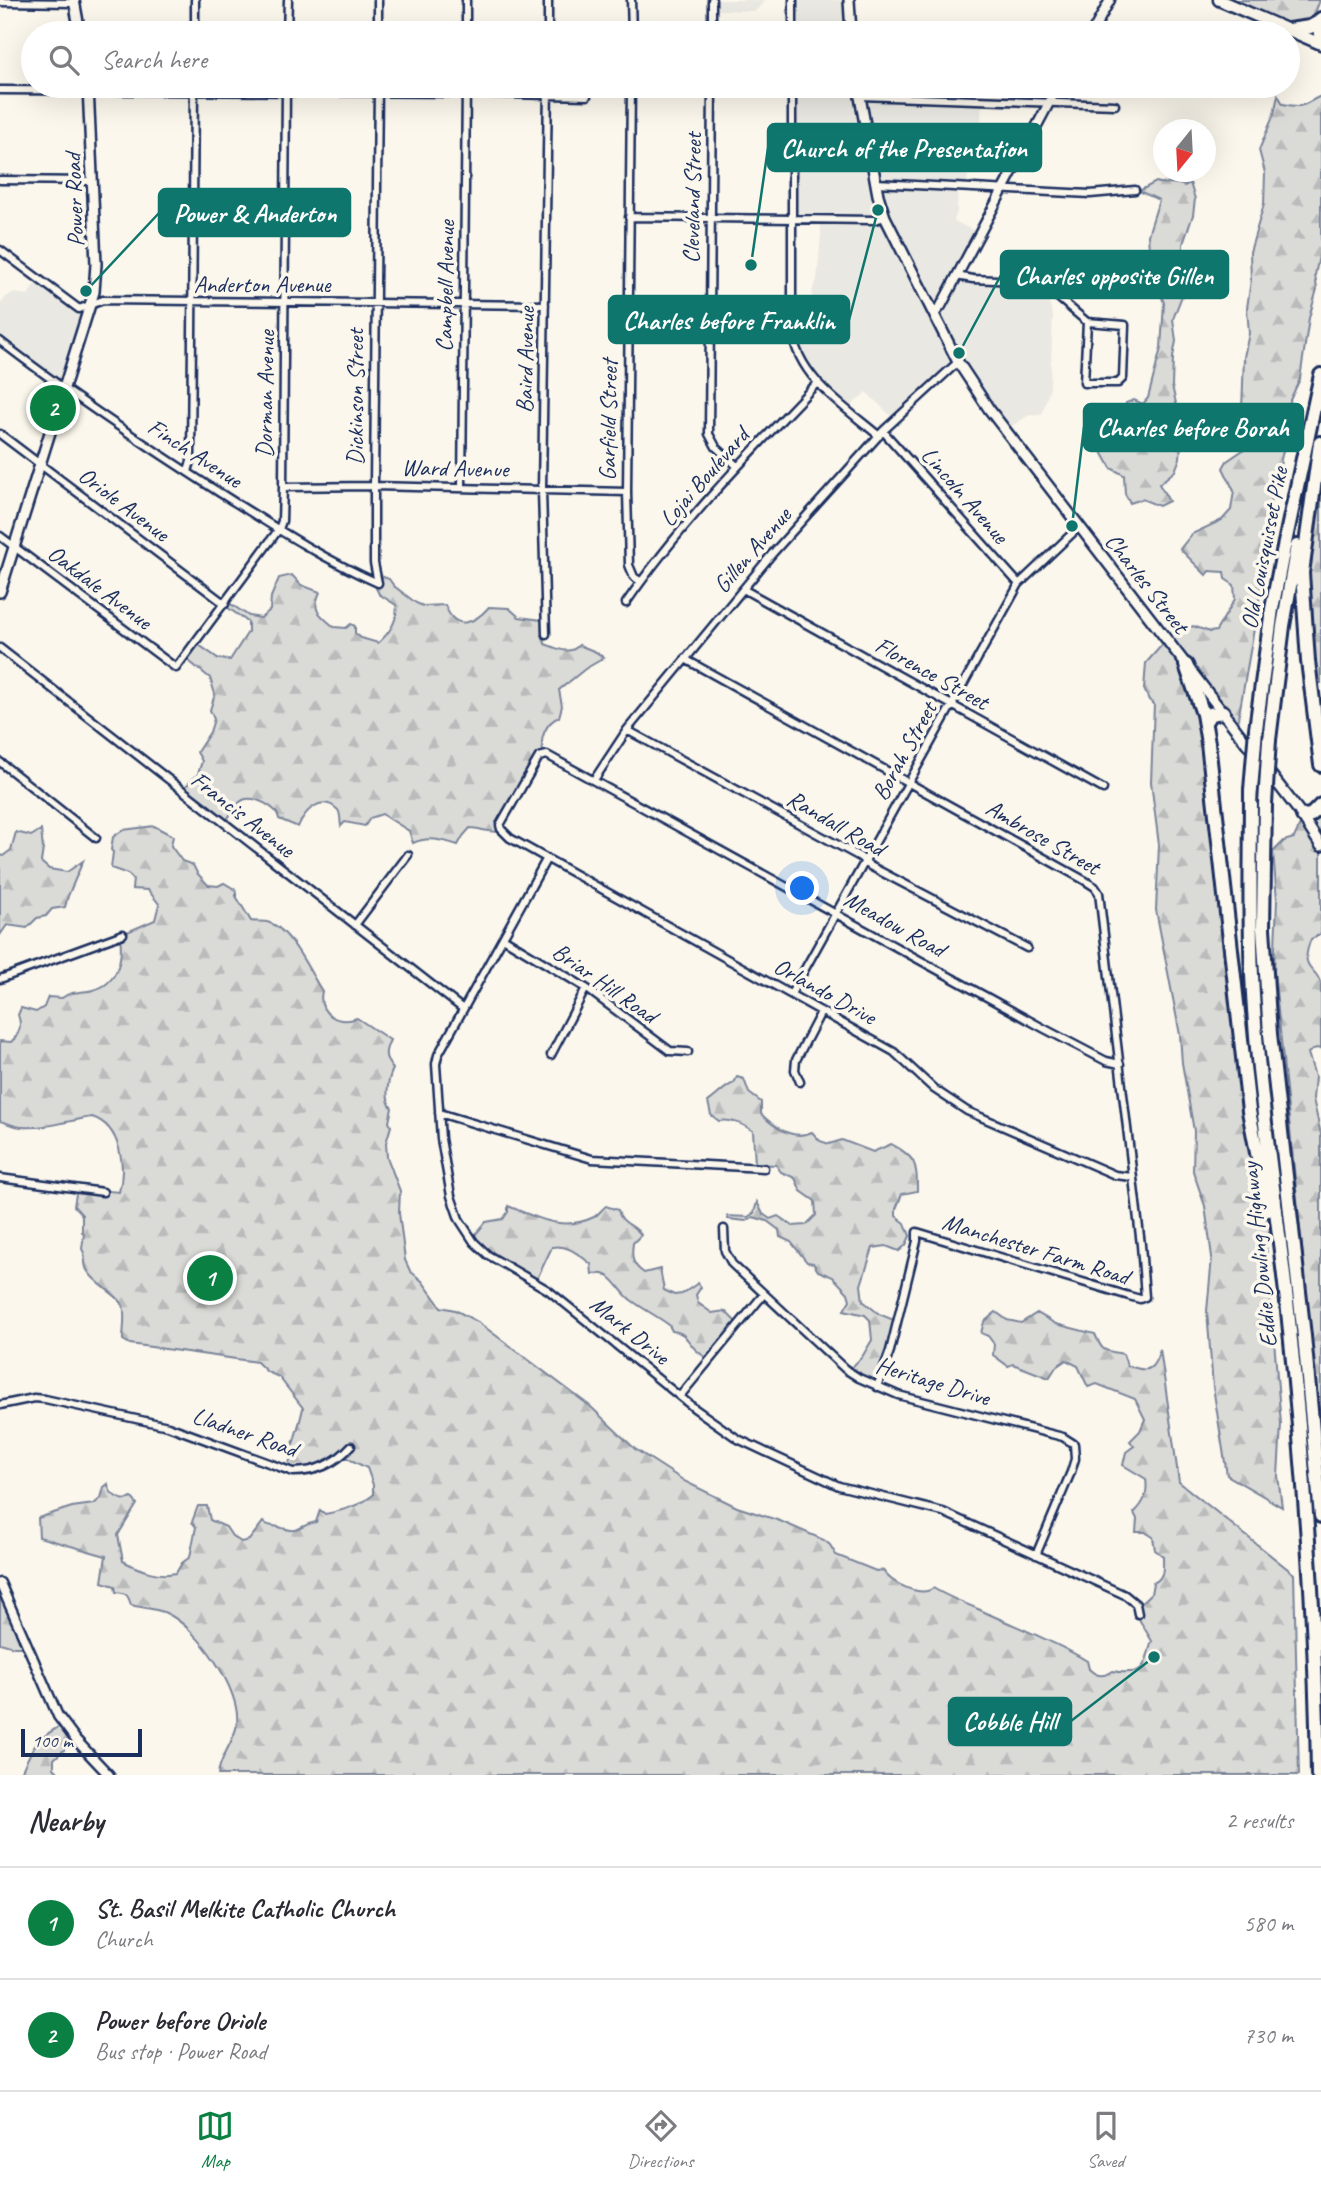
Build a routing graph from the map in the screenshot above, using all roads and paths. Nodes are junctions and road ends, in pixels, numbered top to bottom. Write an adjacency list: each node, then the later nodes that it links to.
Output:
1 (195, 0): 16 (street)
2 (288, 0): 17 (street)
3 (378, 0): 18 (street)
4 (467, 0): 19 (street)
5 (548, 0): 20 (street)
6 (631, 0): 21 (street)
7 (712, 0): 22 (street)
8 (793, 0): 23 (street)
9 (849, 0): 24 (main road)
10 (1110, 0): 25 (street)
11 (1219, 0): 26 (main road)
12 (74, 1): 13 (street); 15 (main road)
13 (0, 2)
14 (1320, 20): 27 (highway); 29 (highway)
15 (78, 21)
16 (195, 21)
17 (287, 21)
18 (378, 21)
19 (466, 21)
20 (548, 21)
21 (632, 21)
22 (712, 21)
23 (793, 21)
24 (850, 21)
25 (1098, 21)
26 (1268, 21)
27 (1300, 28)
28 (1300, 34): 29 (main road)
29 (1321, 43)
30 (0, 90): 31 (street)
31 (21, 90)
32 (89, 98): 47 (main road, Power Road)
33 (194, 98): 57 (street)
34 (286, 98): 59 (street, Dorman Avenue)
35 (378, 98): 58 (street, Dickinson Street)
36 (466, 98): 60 (street, Campbell Avenue)
37 (548, 98): 62 (street, Baird Avenue)
38 (631, 98): 51 (street, Garfield Street)
39 (712, 98): 53 (street, Cleveland Street)
40 (792, 98): 54 (street, Lincoln Avenue)
41 (860, 98): 48 (main road, Charles Street)
42 (970, 98): 44 (street)
43 (1052, 98): 44 (street)
44 (1049, 103): 45 (street); 49 (street)
45 (1115, 105)
46 (0, 180): 47 (street)
47 (93, 181): 61 (main road, Power Road)
48 (876, 183): 49 (street); 52 (main road, Charles Street)
49 (1003, 190): 50 (street); 56 (street)
50 (1135, 190)
51 (629, 217): 53 (street); 80 (street, Garfield Street)
52 (885, 217): 54 (street); 63 (main road, Charles Street)
53 (710, 219): 54 (street); 74 (street, Cleveland Street)
54 (792, 219): 68 (street, Lincoln Avenue)
55 (0, 250): 61 (street, Anderton Avenue)
56 (956, 276): 63 (street); 64 (street)
57 (192, 303): 59 (street, Anderton Avenue); 61 (street, Anderton Avenue); 75 (street)
58 (375, 303): 59 (street, Anderton Avenue); 60 (street, Anderton Avenue); 76 (street, Dickinson Street)
59 (285, 304): 77 (street, Dorman Avenue)
60 (464, 304): 62 (street, Anderton Avenue); 78 (street, Campbell Avenue)
61 (91, 305): 69 (main road, Power Road)
62 (545, 306): 79 (street, Baird Avenue)
63 (934, 313): 66 (main road, Charles Street)
64 (1087, 322): 64 (street)
65 (0, 341): 69 (street, Finch Avenue)
66 (958, 362): 70 (street, Gillen Avenue); 81 (main road, Charles Street)
67 (1321, 375): 100 (highway, Old Louisquisset Pike)
68 (818, 382): 70 (street, Lincoln Avenue); 74 (street, Lojai Boulevard)
69 (64, 390): 73 (main road, Power Road); 75 (street, Finch Avenue)
70 (881, 433): 87 (street, Lincoln Avenue); 88 (street, Gillen Avenue)
71 (0, 435): 73 (street, Oriole Avenue)
72 (1320, 440): 101 (highway, Old Louisquisset Pike); 103 (highway)
73 (41, 466): 84 (main road, Power Road); 91 (street, Oriole Avenue)
74 (737, 467): 85 (street, Lojai Boulevard)
75 (188, 472): 82 (street, Finch Avenue)
76 (374, 486): 77 (street, Ward Avenue); 78 (street, Ward Avenue); 86 (street, Dickinson Street)
77 (282, 487): 82 (street, Dorman Avenue)
78 (462, 488): 79 (street, Ward Avenue)
79 (542, 489): 80 (street, Ward Avenue); 92 (street, Baird Avenue)
80 (627, 492): 85 (street, Garfield Street)
81 (1079, 527): 87 (street, Borah Street); 95 (main road, Charles Street)
82 (279, 529): 86 (street, Finch Avenue); 91 (street)
83 (0, 536): 84 (street, Oakdale Avenue)
84 (15, 548): 89 (main road, Power Road); 91 (street, Oakdale Avenue)
85 (640, 581): 90 (street, Lojai Boulevard)
86 (378, 583)
87 (1019, 584): 96 (street, Borah Street)
88 (743, 589): 94 (street, Gillen Avenue); 96 (street, Florence Street)
89 (0, 592)
90 (626, 603)
91 (225, 604)
92 (546, 634)
93 (0, 648): 116 (street, Francis Avenue)
94 (685, 659): 99 (street, Gillen Avenue); 105 (street, Ambrose Street)
95 (1185, 665): 97 (main road, Charles Street); 98 (highway)
96 (951, 706): 105 (street, Borah Street); 106 (street, Florence Street)
97 (1223, 712): 98 (highway); 108 (main road, Charles Street)
98 (1205, 722): 137 (highway)
99 (627, 730): 104 (street, Gillen Avenue); 114 (street, Randall Road)
100 (1256, 730): 137 (highway, Eddie Dowling Highway, bridge)
101 (1269, 740): 142 (highway, Eddie Dowling Highway, bridge)
102 (0, 762): 110 (street)
103 (1321, 765)
104 (594, 780): 109 (street, Meadow Road); 115 (street, Meadow Road)
105 (909, 782): 114 (street, Borah Street); 127 (street, Ambrose Street)
106 (1103, 789)
107 (1321, 805): 108 (highway)
108 (1303, 817): 111 (main road)
109 (500, 829): 113 (street, Orlando Drive)
110 (96, 838)
111 (1321, 846)
112 (408, 855): 116 (street)
113 (547, 858): 118 (street, Mark Drive); 122 (street, Orlando Drive)
114 (865, 861): 115 (street, Borah Street); 119 (street, Randall Road)
115 (836, 914): 122 (street, Borah Street); 127 (street, Meadow Road)
116 (355, 925): 123 (street, Francis Avenue)
117 (122, 934): 120 (street)
118 (503, 939): 121 (street, Briar Hill Road); 123 (street, Mark Drive)
119 (1027, 948)
120 (0, 979)
121 (586, 988): 125 (street, Briar Hill Road); 126 (street)
122 (792, 995): 124 (street, Orlando Drive)
123 (463, 1009): 129 (street, Mark Drive)
124 (821, 1012): 128 (street); 131 (street, Orlando Drive)
125 (688, 1052)
126 (551, 1055)
127 (1120, 1063): 131 (street, Ambrose Street)
128 (800, 1082)
129 (439, 1113): 130 (street); 139 (street, Mark Drive)
130 (764, 1168)
131 (1132, 1177): 136 (street, Ambrose Street)
132 (0, 1178): 133 (street)
133 (103, 1192)
134 (724, 1229): 135 (street, Heritage Drive)
135 (764, 1294): 138 (street, Heritage Drive); 139 (street)
136 (1145, 1297): 138 (street, Manchester Farm Road)
137 (1288, 1311): 147 (highway, Eddie Dowling Highway)
138 (877, 1387): 143 (street, Heritage Drive)
139 (680, 1396): 143 (street, Mark Drive)
140 (0, 1405): 141 (street, Lladner Road)
141 (351, 1446)
142 (1321, 1516)
143 (1036, 1555): 145 (street, Mark Drive)
144 (0, 1583): 146 (street)
145 (1138, 1614)
146 (109, 1775)
147 (1318, 1775)

